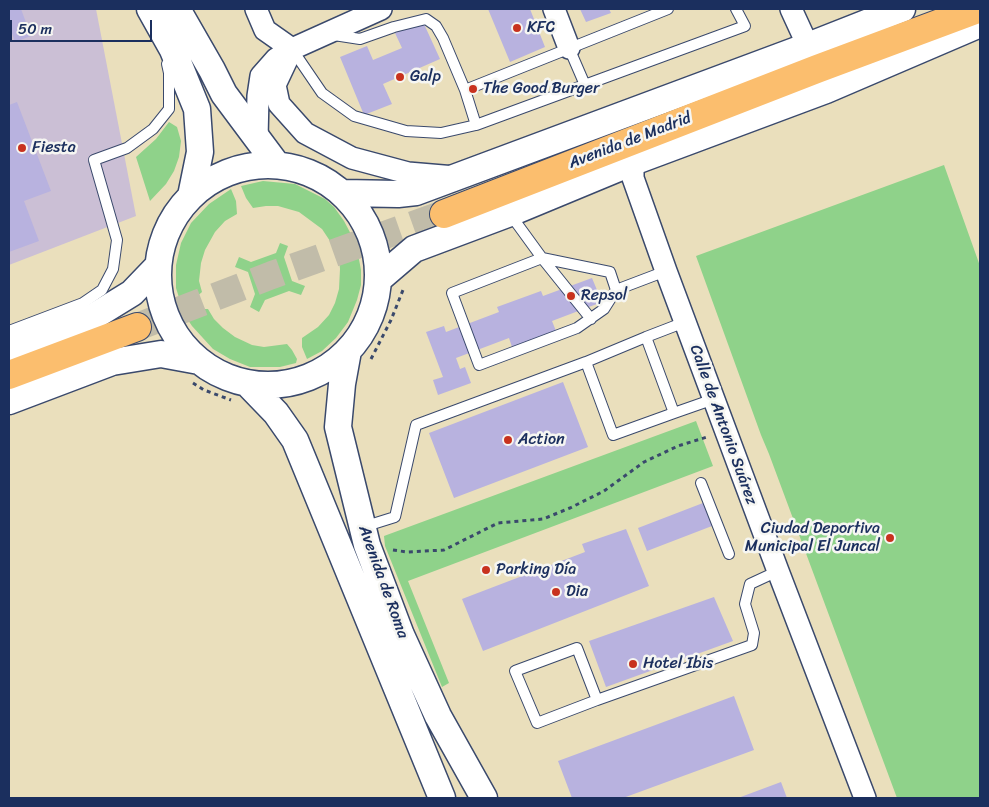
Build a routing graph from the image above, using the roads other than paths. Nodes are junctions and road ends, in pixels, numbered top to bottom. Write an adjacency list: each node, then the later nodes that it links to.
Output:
1 (194, 9): 17 (street)
2 (256, 9): 14 (street)
3 (381, 9): 13 (street)
4 (554, 9): 15 (street)
5 (668, 9): 15 (lane)
6 (736, 9): 18 (lane)
7 (792, 9): 16 (street)
8 (902, 9): 16 (street)
9 (942, 9): 16 (main road, Avenida de Madrid)
10 (978, 9): 16 (main road, Avenida de Madrid)
11 (156, 12): 17 (street); 26 (street); 37 (lane)
12 (980, 24): 22 (street)
13 (326, 33): 14 (street); 19 (lane)
14 (292, 48): 20 (lane); 21 (street); 24 (street)
15 (570, 48): 18 (lane); 19 (lane)
16 (812, 57): 24 (street); 28 (main road, Avenida de Madrid)
17 (212, 70): 21 (street)
18 (585, 85): 20 (lane)
19 (465, 90): 20 (lane)
20 (476, 125)
21 (257, 139): 23 (street)
22 (633, 162): 27 (street); 31 (street, Calle de Antonio Suárez)
23 (277, 165): 25 (street); 26 (street)
24 (457, 177): 25 (street)
25 (343, 193): 32 (street)
26 (191, 196): 30 (street)
27 (510, 213): 29 (lane); 32 (street)
28 (444, 214)
29 (542, 258): 33 (lane); 34 (lane); 34 (lane)
30 (157, 267): 39 (street); 42 (street)
31 (666, 271): 33 (lane); 35 (street, Calle de Antonio Suárez)
32 (378, 279): 40 (street)
33 (616, 290): 34 (lane)
34 (590, 319)
35 (685, 322): 38 (lane); 45 (street, Calle de Antonio Suárez)
36 (137, 328): 43 (main road)
37 (9, 331)
38 (646, 337): 41 (lane); 47 (lane)
39 (9, 348)
40 (359, 356): 44 (street); 49 (street, Avenida de Roma)
41 (586, 362): 47 (lane); 49 (lane)
42 (194, 371): 44 (street); 46 (street)
43 (9, 374)
44 (240, 392): 53 (street, Avenida de Roma)
45 (714, 399): 47 (lane); 51 (street, Calle de Antonio Suárez)
46 (9, 401)
47 (674, 413)
48 (701, 483): 50 (lane)
49 (362, 527): 54 (street, Avenida de Roma)
50 (729, 554)
51 (778, 570): 52 (lane); 55 (street, Calle de Antonio Suárez)
52 (597, 700): 52 (lane)
53 (442, 798)
54 (484, 798)
55 (865, 798)

